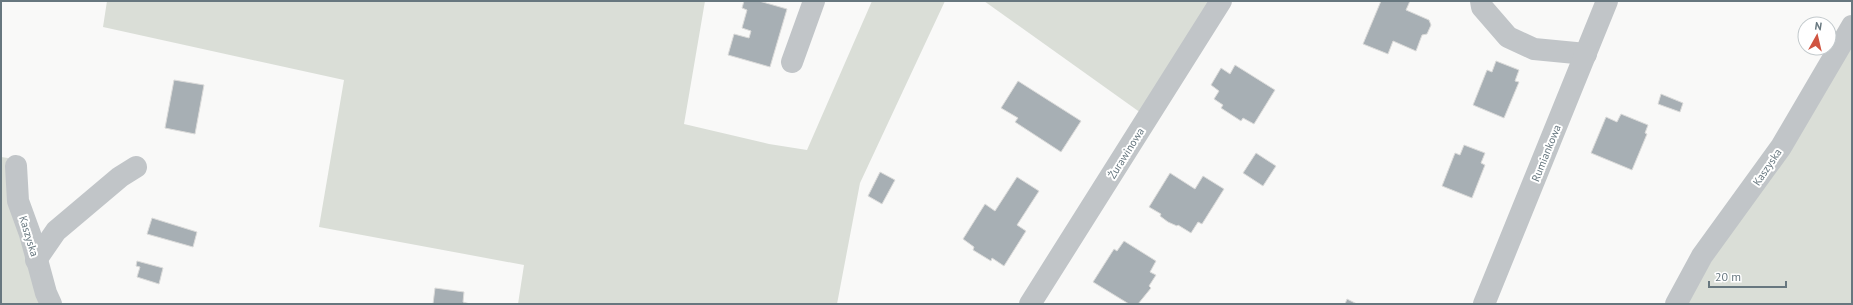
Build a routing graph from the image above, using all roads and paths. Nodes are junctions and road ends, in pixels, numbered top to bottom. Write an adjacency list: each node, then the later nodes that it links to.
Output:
1 (814, 1): 7 (street)
2 (1221, 1): 12 (street, Żurawinowa)
3 (1481, 1): 6 (street)
4 (1607, 1): 6 (street, Rumiankowa)
5 (1852, 26): 14 (street, Kaszyska)
6 (1586, 54): 13 (street, Rumiankowa)
7 (792, 62)
8 (16, 166): 10 (street, Kaszyska)
9 (136, 167): 10 (street)
10 (36, 260): 11 (street, Kaszyska)
11 (51, 304)
12 (1030, 304)
13 (1484, 304)
14 (1676, 304)

